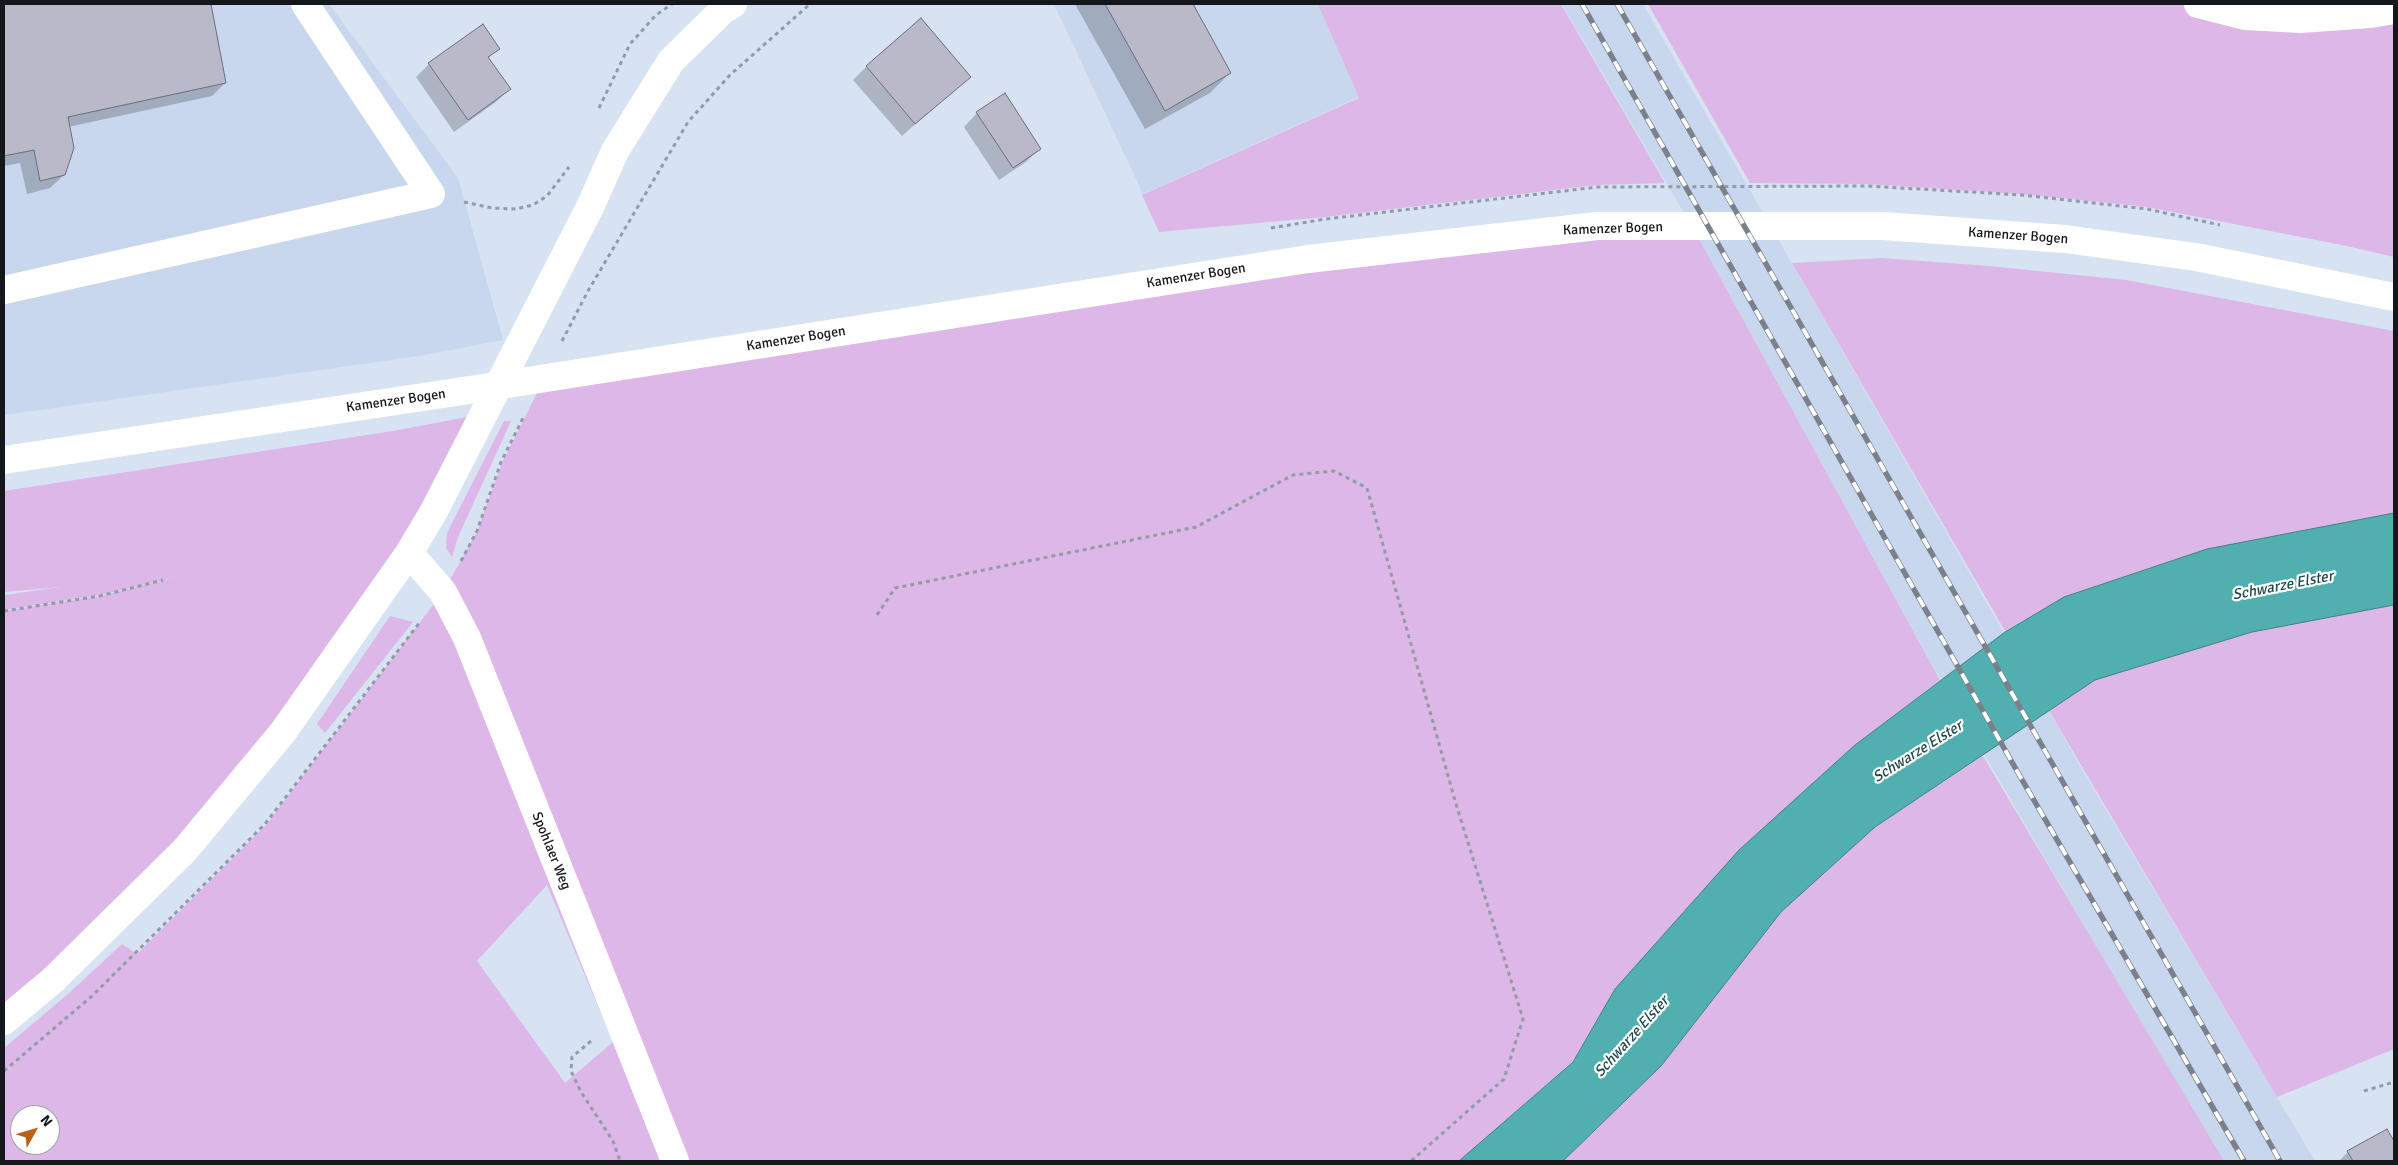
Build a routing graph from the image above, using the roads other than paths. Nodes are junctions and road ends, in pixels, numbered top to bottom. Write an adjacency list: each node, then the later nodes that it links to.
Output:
1 (305, 4): 5 (main road)
2 (2198, 4): 4 (main road)
3 (724, 6): 8 (main road)
4 (2394, 10)
5 (4, 290)
6 (2394, 297): 7 (main road, Kamenzer Bogen)
7 (4, 460)
8 (409, 552): 9 (main road); 10 (main road, Spohlaer Weg)
9 (4, 1021)
10 (674, 1161)

